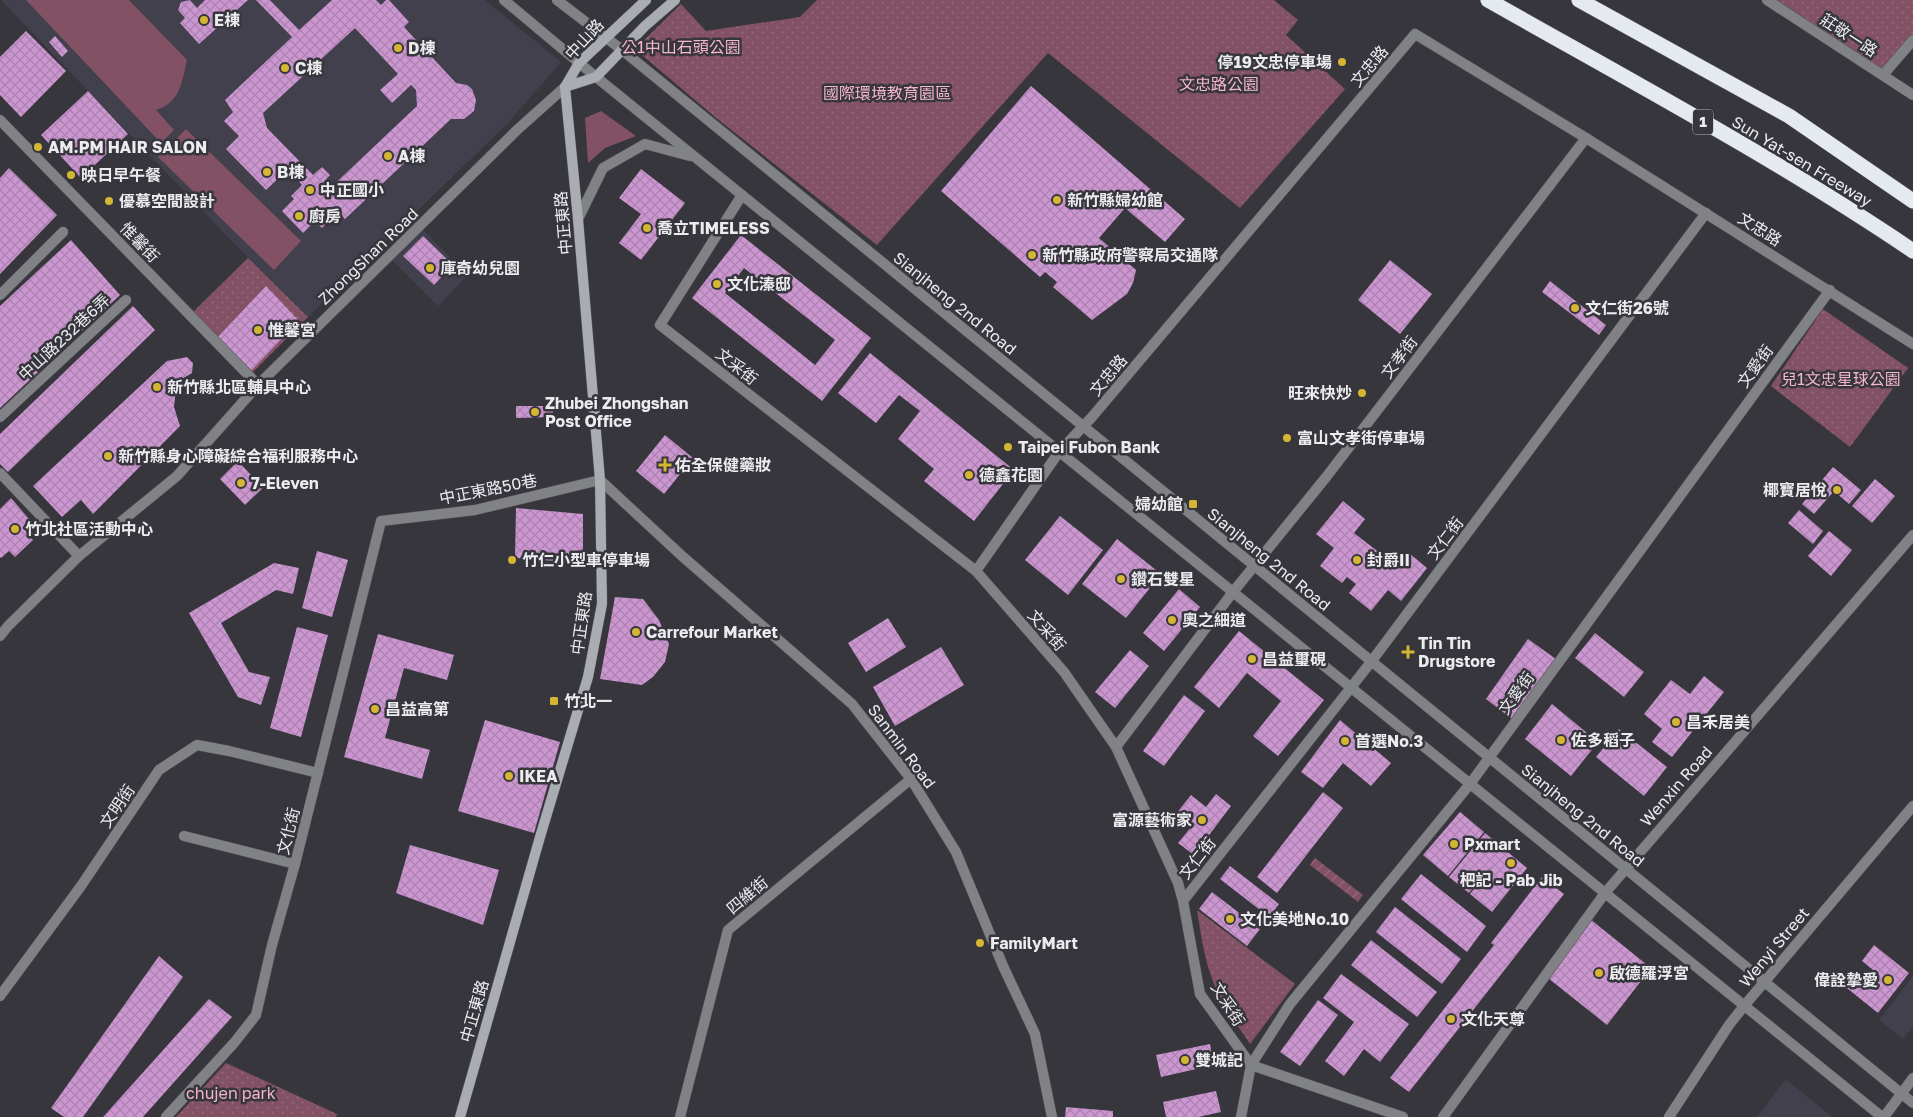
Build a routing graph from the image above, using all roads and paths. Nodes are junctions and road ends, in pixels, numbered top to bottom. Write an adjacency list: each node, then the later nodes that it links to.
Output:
1 (504, 0): 11 (street)
2 (556, 0): 8 (street, Sianjheng 2nd Road)
3 (646, 0): 8 (main road, 中山路)
4 (675, 0): 10 (main road, 中山路)
5 (1488, 0): 24 (highway, Sun Yat-sen Freeway / 1)
6 (1579, 0): 20 (highway, Sun Yat-sen Freeway)
7 (1768, 0): 12 (street, 莊敬一路)
8 (606, 39): 10 (street, Sianjheng 2nd Road); 11 (main road, 中山路)
9 (1913, 40): 12 (street)
10 (622, 50): 13 (main road, 中山路); 31 (street, Sianjheng 2nd Road)
11 (579, 63): 13 (street); 14 (main road, 中山路)
12 (1883, 74): 15 (street, 莊敬一路)
13 (596, 77): 14 (main road, 中山路); 18 (street)
14 (565, 87): 22 (main road, 中正東路); 29 (street, ZhongShan Road)
15 (1913, 95)
16 (0, 120): 29 (street, 惟馨街)
17 (1586, 138): 21 (street, 文忠路); 31 (street, 文忠路); 38 (street, 文孝街)
18 (697, 159): 19 (street); 22 (street)
19 (742, 195): 32 (street); 39 (street, 文采街)
20 (1913, 201)
21 (1706, 213): 25 (street, 文忠路); 42 (street, 文仁街)
22 (578, 219): 34 (main road, 中正東路)
23 (63, 232): 26 (street)
24 (1913, 251)
25 (1830, 290): 28 (street, 文忠路); 45 (street, 文愛街)
26 (0, 295)
27 (126, 300): 30 (street, 中山路232巷6弄)
28 (1913, 344)
29 (258, 385): 37 (street, ZhongShan Road)
30 (0, 417)
31 (1083, 427): 32 (street, 文忠路); 38 (street, Sianjheng 2nd Road)
32 (1059, 452): 39 (street, 文忠路); 40 (street)
33 (0, 473): 37 (street)
34 (600, 480): 35 (street, 中正東路50巷); 47 (street, Sanmin Road); 63 (main road, 中正東路)
35 (381, 521): 46 (street, 文化街)
36 (1913, 535): 52 (street, Wenxin Road)
37 (79, 556): 41 (street, ZhongShan Road)
38 (1254, 566): 40 (street, 文孝街); 42 (street, Sianjheng 2nd Road)
39 (976, 571): 44 (street, 文采街)
40 (1233, 592): 43 (street); 44 (street, 文孝街)
41 (0, 636)
42 (1371, 662): 43 (street, 文仁街); 45 (street, Sianjheng 2nd Road)
43 (1351, 688): 48 (street); 54 (street, 文仁街)
44 (1116, 747): 54 (street, 文采街)
45 (1489, 757): 48 (street, 文愛街); 52 (street, Sianjheng 2nd Road)
46 (318, 773): 51 (street, 文化街); 56 (street, 文明街)
47 (911, 779): 64 (street, 四維街); 65 (street, Sanmin Road)
48 (1470, 784): 53 (street); 58 (street, 文愛街)
49 (1913, 806): 55 (street, Wenyi Street)
50 (184, 836): 51 (street)
51 (295, 864): 62 (street, 文化街)
52 (1625, 868): 53 (street, Wenxin Road); 55 (street, Sianjheng 2nd Road)
53 (1604, 893): 57 (street); 68 (street, Wenxin Road)
54 (1183, 901): 58 (street, 文采街)
55 (1764, 982): 57 (street, Wenyi Street); 60 (street, Sianjheng 2nd Road)
56 (0, 996)
57 (1744, 1006): 69 (street, Wenyi Street); 70 (street)
58 (1251, 1065): 66 (street, 文愛街); 67 (street)
59 (1913, 1078): 60 (street)
60 (1901, 1094): 61 (street, Sianjheng 2nd Road); 70 (street)
61 (1913, 1103)
62 (166, 1117)
63 (460, 1117)
64 (680, 1117)
65 (1052, 1117)
66 (1241, 1117)
67 (1403, 1117)
68 (1443, 1117)
69 (1669, 1117)
70 (1883, 1117)

